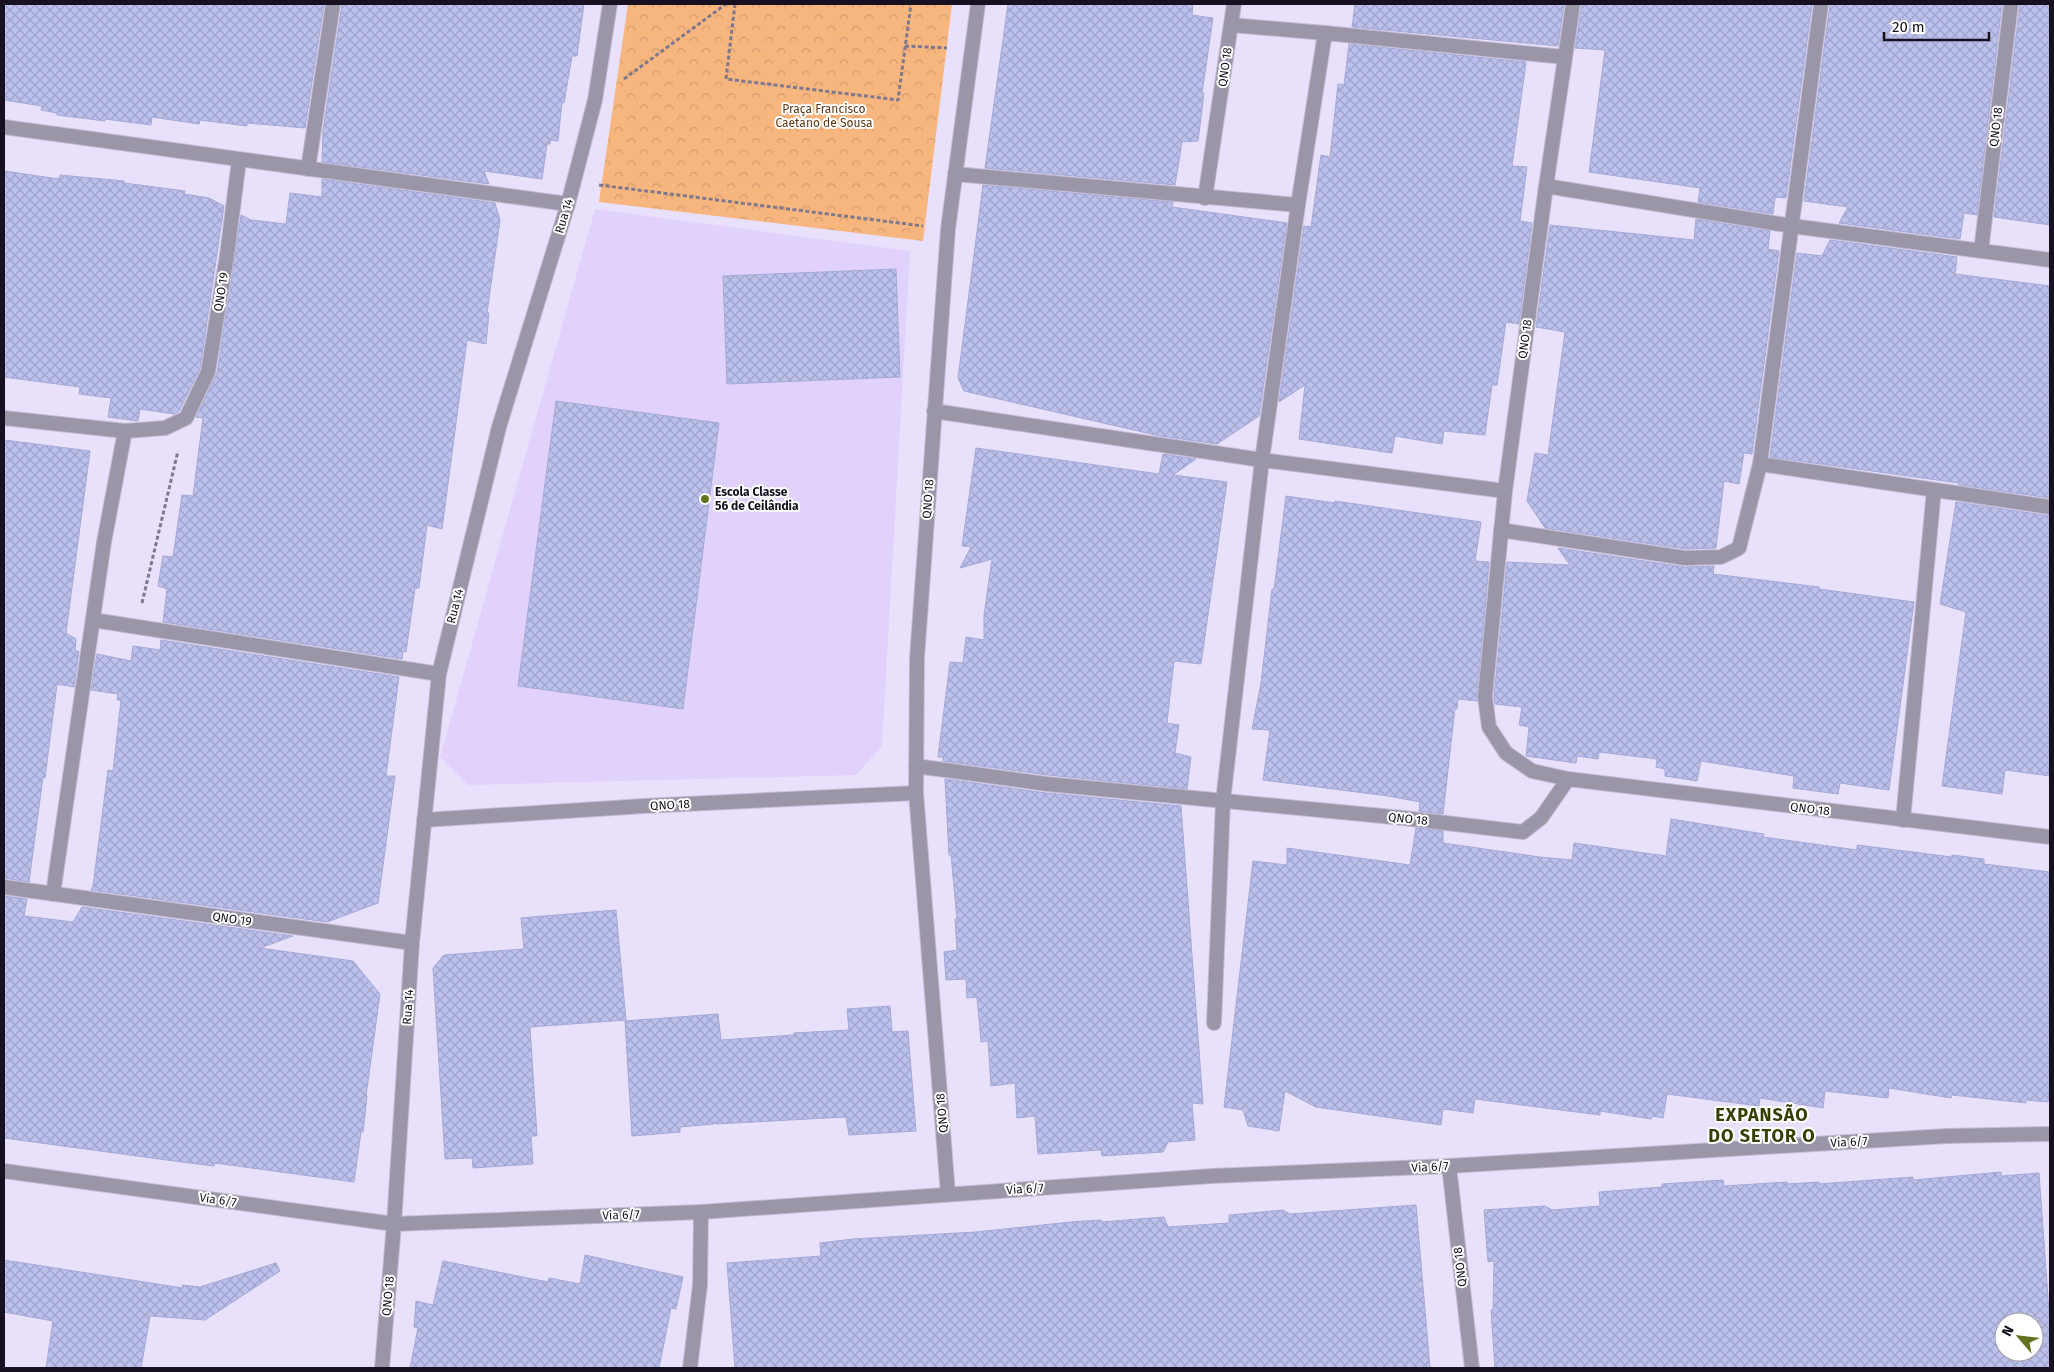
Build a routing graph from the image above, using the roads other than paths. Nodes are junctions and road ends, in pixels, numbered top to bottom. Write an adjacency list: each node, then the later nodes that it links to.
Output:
1 (332, 4): 13 (street)
2 (610, 4): 17 (street, Rua 14)
3 (978, 4): 14 (street, QNO 18)
4 (1234, 4): 8 (street, QNO 18)
5 (1573, 4): 10 (street, QNO 18)
6 (1820, 4): 19 (street)
7 (2011, 4): 20 (street, QNO 18)
8 (1231, 25): 9 (street); 16 (street, QNO 18)
9 (1325, 33): 10 (street); 18 (street)
10 (1564, 57): 15 (street, QNO 18)
11 (4, 127): 12 (street)
12 (239, 160): 13 (street); 24 (street, QNO 19)
13 (308, 169): 17 (street)
14 (955, 174): 16 (street); 22 (street, QNO 18)
15 (1546, 186): 19 (street); 28 (street, QNO 18)
16 (1206, 198): 18 (street)
17 (568, 204): 32 (street, Rua 14)
18 (1298, 204): 25 (street)
19 (1792, 226): 20 (street); 26 (street)
20 (1981, 251): 21 (street)
21 (2050, 260)
22 (934, 411): 25 (street); 33 (street, QNO 18)
23 (4, 418): 24 (street)
24 (125, 431): 31 (street)
25 (1262, 460): 28 (street); 36 (street)
26 (1760, 464): 27 (street); 30 (street)
27 (1934, 490): 29 (street); 38 (street)
28 (1505, 491): 30 (street, QNO 18)
29 (2050, 507)
30 (1500, 530): 34 (street, QNO 18)
31 (93, 620): 32 (street); 41 (street)
32 (439, 674): 37 (street, Rua 14)
33 (916, 766): 35 (street, QNO 18); 36 (street, QNO 18)
34 (1568, 779): 36 (street, QNO 18); 38 (street, QNO 18)
35 (916, 794): 37 (street, QNO 18); 47 (street, QNO 18)
36 (1223, 801): 43 (street)
37 (424, 820): 42 (street, Rua 14)
38 (1903, 820): 39 (street, QNO 18)
39 (2050, 837)
40 (4, 887): 41 (street, QNO 19)
41 (53, 894): 42 (street, QNO 19)
42 (412, 943): 49 (street, Rua 14)
43 (1214, 1023)
44 (2050, 1134): 45 (street, Via 6/7)
45 (1449, 1166): 47 (street, Via 6/7); 52 (street, QNO 18)
46 (4, 1171): 49 (street, Via 6/7)
47 (948, 1194): 48 (street, Via 6/7)
48 (701, 1212): 49 (street, Via 6/7); 51 (street)
49 (394, 1224): 50 (street, QNO 18)
50 (382, 1368)
51 (690, 1368)
52 (1472, 1368)

